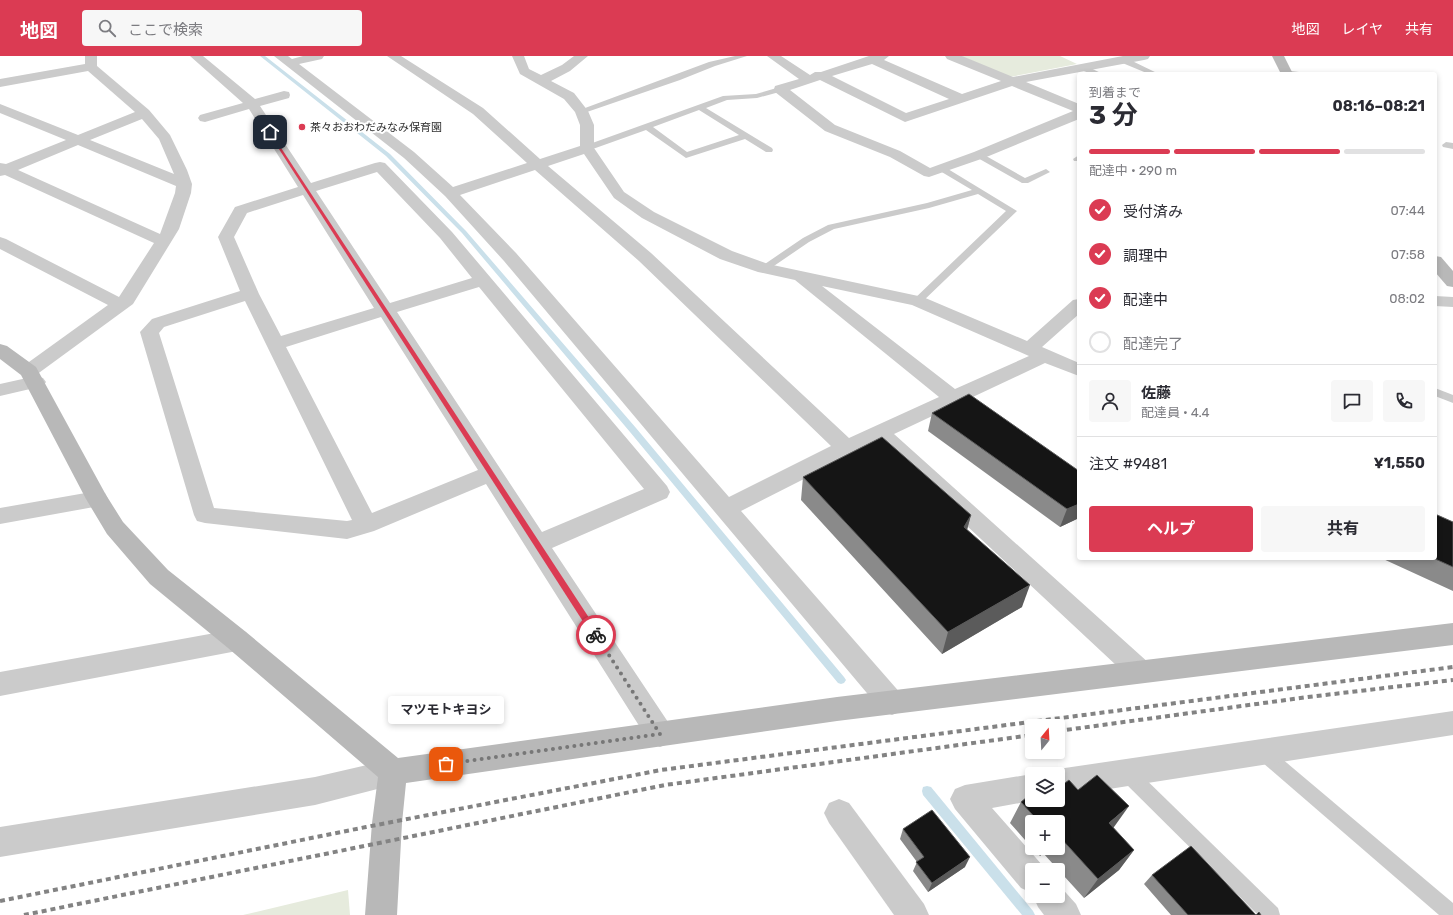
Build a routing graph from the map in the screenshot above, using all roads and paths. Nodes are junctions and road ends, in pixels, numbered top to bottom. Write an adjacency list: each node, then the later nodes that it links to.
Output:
1 (196, 56): 27 (street)
2 (318, 56): 12 (street)
3 (393, 56): 41 (street)
4 (503, 56): 14 (street)
5 (582, 56): 21 (street)
6 (743, 56): 31 (lane)
7 (773, 56): 20 (street)
8 (952, 56): 22 (street)
9 (1144, 56): 13 (street)
10 (1278, 56): 19 (street)
11 (877, 58): 20 (street); 26 (street)
12 (285, 60): 48 (street)
13 (1123, 60): 16 (street); 18 (lane)
14 (520, 61): 21 (street)
15 (91, 62): 23 (street); 32 (street)
16 (1081, 67): 17 (lane); 22 (street)
17 (1094, 72)
18 (1150, 72)
19 (1286, 72)
20 (813, 77): 24 (street); 26 (street)
21 (542, 80): 31 (street)
22 (1014, 82): 26 (street); 30 (street)
23 (0, 83)
24 (780, 89): 29 (lane); 42 (street)
25 (284, 95): 27 (street)
26 (961, 99)
27 (252, 104): 34 (street); 46 (street)
28 (0, 108): 37 (street)
29 (699, 108): 35 (lane); 36 (lane)
30 (1077, 108)
31 (581, 111): 38 (street)
32 (144, 113): 37 (street); 45 (street)
33 (1077, 115): 40 (street)
34 (205, 118)
35 (647, 127): 36 (lane); 38 (lane)
36 (745, 136): 39 (lane)
37 (80, 140): 43 (street); 45 (street)
38 (587, 148): 41 (street); 52 (street)
39 (769, 150)
40 (979, 155): 42 (street); 44 (lane)
41 (538, 165): 48 (street); 73 (street)
42 (943, 169): 47 (lane)
43 (2, 170): 50 (street)
44 (1046, 172)
45 (184, 184): 50 (street)
46 (307, 189): 54 (street); 56 (street); 62 (street)
47 (979, 191): 52 (lane); 57 (lane)
48 (450, 193): 76 (street)
49 (0, 242): 60 (street)
50 (164, 242): 60 (street)
51 (1437, 263): 55 (street)
52 (764, 268): 53 (street)
53 (799, 275): 57 (street); 70 (street)
54 (483, 280): 62 (street); 79 (street)
55 (1453, 282)
56 (250, 294): 63 (street); 78 (street)
57 (917, 301): 65 (street)
58 (1437, 301): 59 (street)
59 (1453, 302)
60 (121, 305): 67 (street)
61 (1077, 306): 65 (street)
62 (385, 310): 63 (street); 74 (street)
63 (276, 344): 78 (street)
64 (0, 350): 67 (street)
65 (1038, 352): 66 (street); 70 (street)
66 (1077, 369)
67 (32, 377): 68 (street); 75 (street)
68 (0, 390)
69 (1437, 393): 71 (lane)
70 (953, 398): 72 (street)
71 (1453, 399)
72 (880, 433): 73 (street); 82 (street)
73 (846, 448): 76 (street)
74 (490, 474): 78 (street); 79 (street)
75 (96, 499): 77 (street); 81 (street)
76 (726, 509): 84 (street)
77 (0, 516)
78 (366, 524)
79 (538, 544): 86 (street)
80 (1453, 634): 82 (street)
81 (237, 640): 83 (street); 88 (street)
82 (1141, 672): 84 (street)
83 (0, 684)
84 (892, 703): 86 (street)
85 (1453, 723): 87 (street)
86 (660, 734): 88 (street)
87 (1262, 752): 89 (street); 100 (lane)
88 (393, 772): 93 (street); 96 (street)
89 (1126, 772): 90 (street); 99 (lane)
90 (1065, 783)
91 (1025, 789): 94 (street)
92 (839, 813): 97 (street)
93 (0, 842)
94 (1025, 869)
95 (1054, 903): 98 (street)
96 (382, 915)
97 (913, 915)
98 (1065, 915)
99 (1271, 915)
100 (1453, 915)

